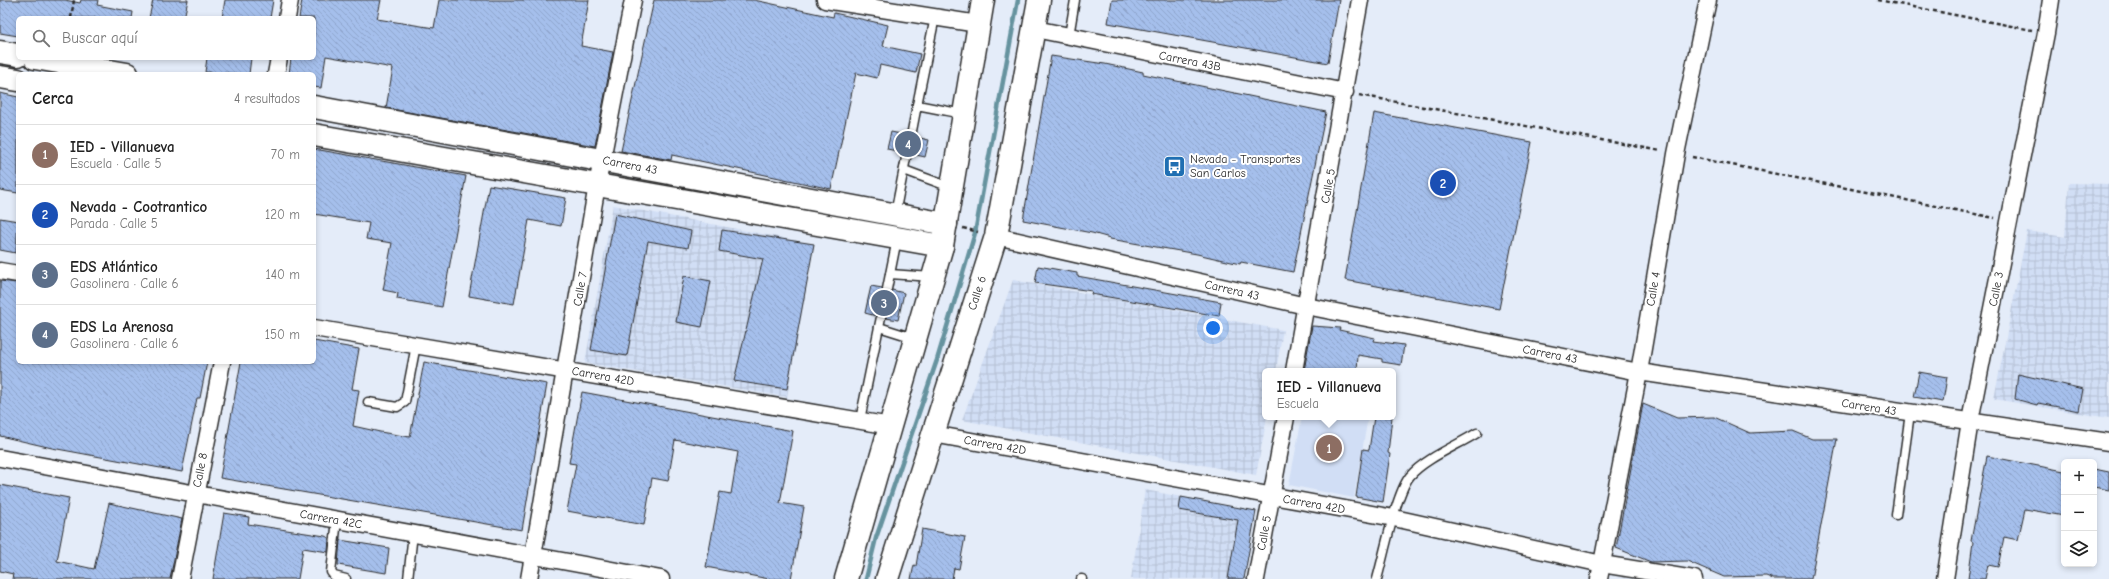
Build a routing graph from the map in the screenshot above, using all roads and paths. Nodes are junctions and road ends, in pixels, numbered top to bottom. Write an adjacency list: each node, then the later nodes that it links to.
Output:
1 (74, 0): 12 (path)
2 (290, 0): 13 (street)
3 (633, 0): 34 (street, Calle 7)
4 (825, 0): 14 (street)
5 (983, 0): 15 (street)
6 (1039, 0): 16 (street, Calle 6)
7 (1076, 0): 18 (lane)
8 (1360, 0): 27 (street, Calle 5)
9 (1708, 0): 58 (street, Calle 4)
10 (1878, 0): 17 (path)
11 (2051, 0): 17 (street, Calle 3)
12 (71, 16)
13 (287, 16)
14 (935, 17): 15 (street); 28 (lane)
15 (978, 24): 30 (street)
16 (1035, 29): 18 (street, Carrera 43B); 41 (street, Calle 6)
17 (2046, 33): 63 (street, Calle 3)
18 (1069, 36): 27 (street, Carrera 43B)
19 (0, 52): 20 (street)
20 (16, 55)
21 (46, 60): 23 (street)
22 (279, 60): 24 (street)
23 (116, 72)
24 (276, 72)
25 (0, 77): 26 (street)
26 (16, 80)
27 (1345, 92): 49 (street, Calle 5)
28 (917, 105): 30 (lane); 32 (lane)
29 (316, 107): 34 (street, Carrera 43)
30 (964, 114): 37 (street)
31 (316, 135): 36 (street, Carrera 43)
32 (911, 136)
33 (907, 153): 35 (lane)
34 (603, 160): 36 (street, Calle 7); 38 (street, Carrera 43)
35 (904, 170): 37 (lane); 38 (lane)
36 (597, 185): 42 (street, Carrera 43); 57 (street, Calle 7)
37 (952, 188): 39 (street)
38 (894, 214): 39 (street, Carrera 43)
39 (946, 224): 43 (street)
40 (970, 230): 41 (path)
41 (988, 234): 49 (street, Carrera 43); 66 (street, Calle 6)
42 (898, 237): 43 (street, Carrera 43); 46 (lane)
43 (942, 246): 47 (street)
44 (0, 271): 45 (street)
45 (16, 274)
46 (890, 274): 47 (lane); 48 (lane)
47 (933, 277): 53 (street)
48 (887, 289)
49 (1306, 306): 56 (street, Calle 5); 58 (street, Carrera 43)
50 (881, 317): 51 (lane)
51 (879, 327): 53 (lane); 61 (lane)
52 (316, 328): 54 (street, Carrera 42D)
53 (914, 338): 64 (street)
54 (416, 345): 57 (street, Carrera 42D); 59 (lane)
55 (222, 364): 69 (street, Calle 8)
56 (1295, 368)
57 (566, 370): 61 (street, Carrera 42D); 75 (street, Calle 7)
58 (1640, 372): 60 (street, Carrera 43); 76 (street, Calle 4)
59 (368, 402)
60 (1910, 414): 63 (street, Carrera 43); 71 (lane)
61 (860, 420): 64 (street, Carrera 42D)
62 (1285, 420): 70 (street, Calle 5)
63 (1970, 421): 67 (street, Carrera 43); 87 (street, Calle 3)
64 (891, 426): 82 (street)
65 (1478, 433): 72 (lane)
66 (933, 434): 70 (street, Carrera 42D); 83 (street, Calle 6)
67 (2109, 442)
68 (0, 458): 69 (street, Carrera 42C)
69 (196, 495): 73 (street, Carrera 42C); 77 (street, Calle 8)
70 (1271, 496): 72 (street, Carrera 42D); 84 (street, Calle 5)
71 (1896, 515)
72 (1394, 518): 76 (street, Carrera 42D); 85 (lane)
73 (337, 520): 74 (street, Carrera 42C); 78 (lane)
74 (413, 533): 75 (street, Carrera 42C); 79 (lane)
75 (533, 554): 80 (street, Calle 7); 81 (street, Carrera 42C)
76 (1601, 571): 86 (street, Carrera 42D)
77 (180, 579)
78 (346, 579)
79 (408, 579)
80 (528, 579)
81 (661, 579)
82 (846, 579)
83 (887, 579)
84 (1256, 579)
85 (1377, 579)
86 (1694, 579)
87 (1945, 579)

